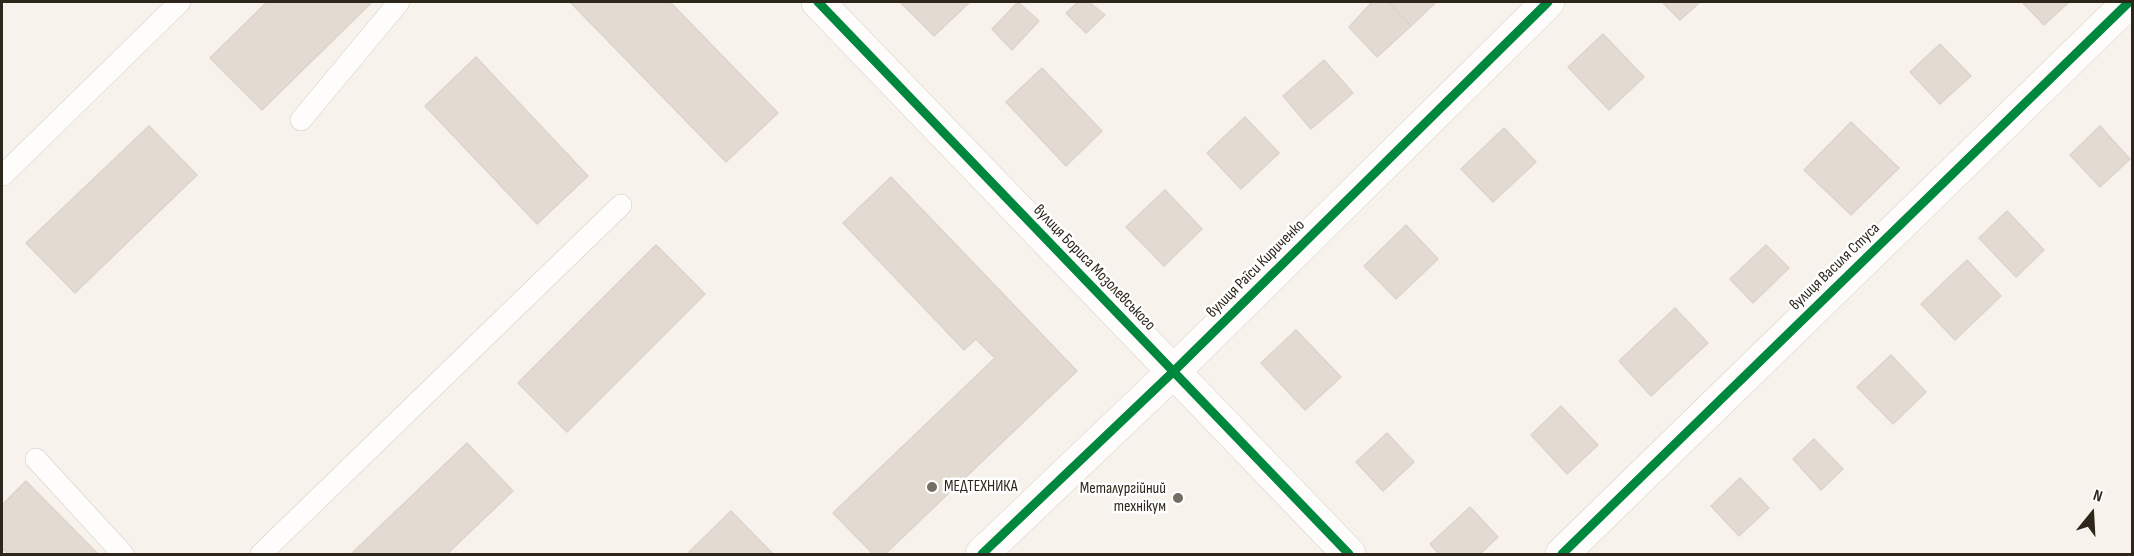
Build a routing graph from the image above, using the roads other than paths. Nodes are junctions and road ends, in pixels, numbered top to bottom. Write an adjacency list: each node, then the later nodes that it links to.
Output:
1 (180, 2): 7 (lane)
2 (399, 2): 6 (lane)
3 (1548, 2): 9 (street, вулиця Раїси Кириченко)
4 (2129, 2): 15 (street, вулиця Василя Стуса)
5 (829, 5): 9 (street, вулиця Бориса Мозолевського)
6 (301, 120)
7 (2, 173)
8 (621, 205): 12 (lane)
9 (1173, 372): 13 (street, вулиця Раїси Кириченко); 14 (street, вулиця Бориса Мозолевського)
10 (36, 459): 11 (lane)
11 (123, 555)
12 (261, 555)
13 (982, 555)
14 (1349, 555)
15 (1562, 555)

